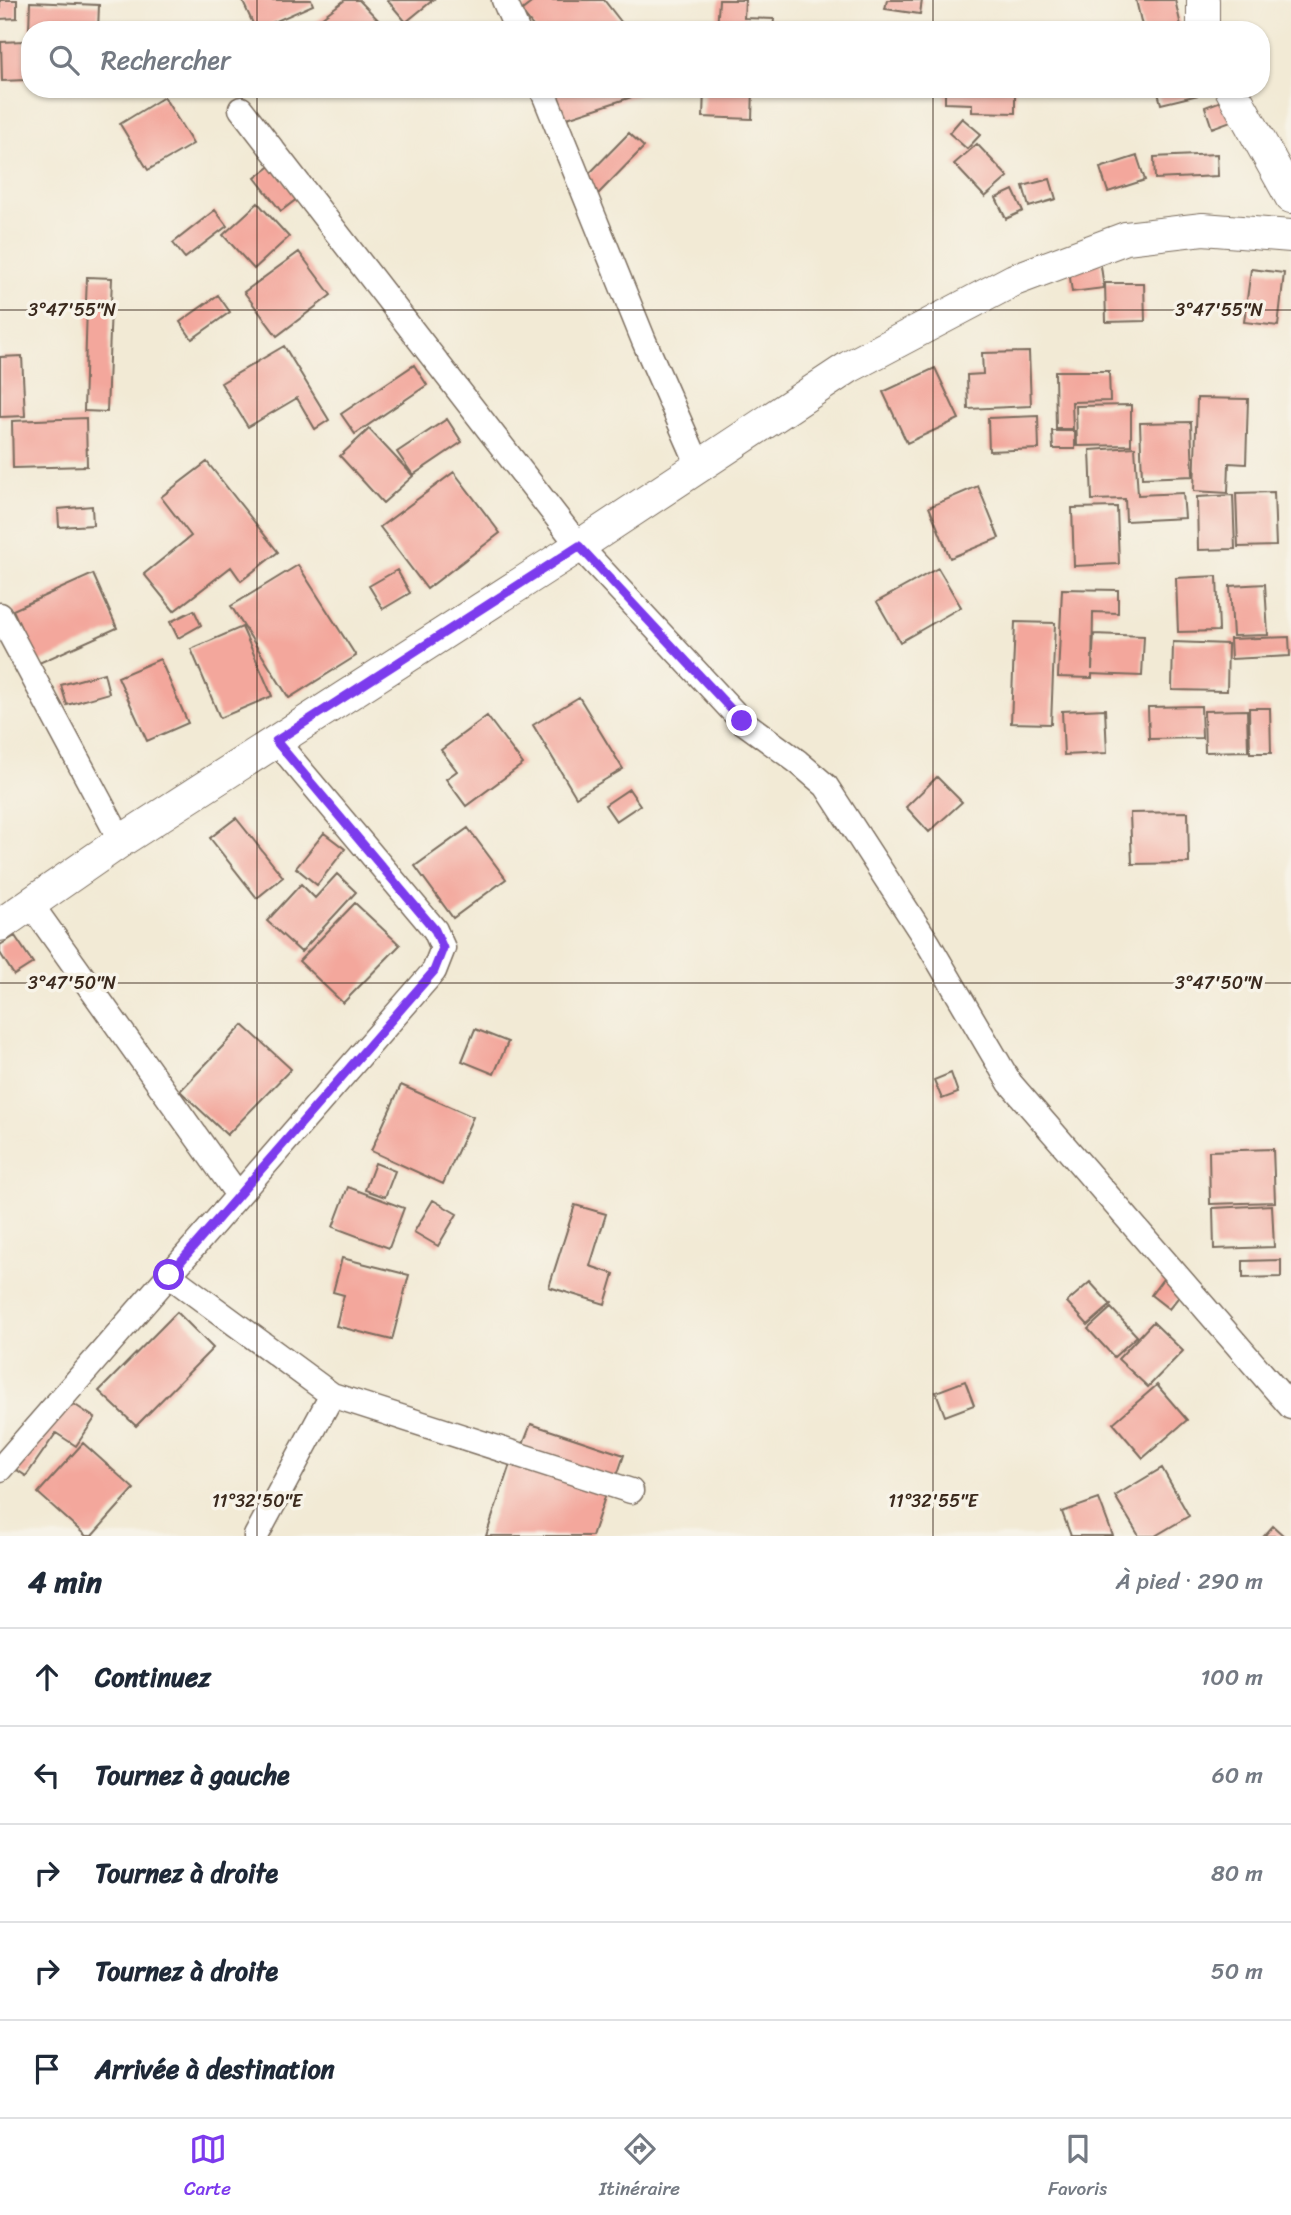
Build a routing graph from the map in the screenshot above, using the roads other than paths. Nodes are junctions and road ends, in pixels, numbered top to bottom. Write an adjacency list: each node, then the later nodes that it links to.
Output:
1 (504, 0): 2 (street)
2 (513, 21)
3 (546, 98): 8 (street)
4 (1236, 98): 6 (street)
5 (241, 109): 9 (street)
6 (1291, 197)
7 (1291, 236): 8 (street)
8 (699, 466): 9 (street)
9 (579, 546): 12 (street); 19 (street)
10 (0, 615): 11 (street)
11 (8, 648): 13 (street)
12 (276, 741): 13 (street); 16 (street)
13 (121, 841): 14 (street)
14 (30, 903): 15 (street); 16 (street)
15 (0, 925)
16 (238, 1195): 17 (street)
17 (169, 1275): 18 (street); 20 (street)
18 (332, 1395): 21 (street); 22 (street)
19 (1291, 1407)
20 (0, 1469)
21 (631, 1491)
22 (256, 1536)

